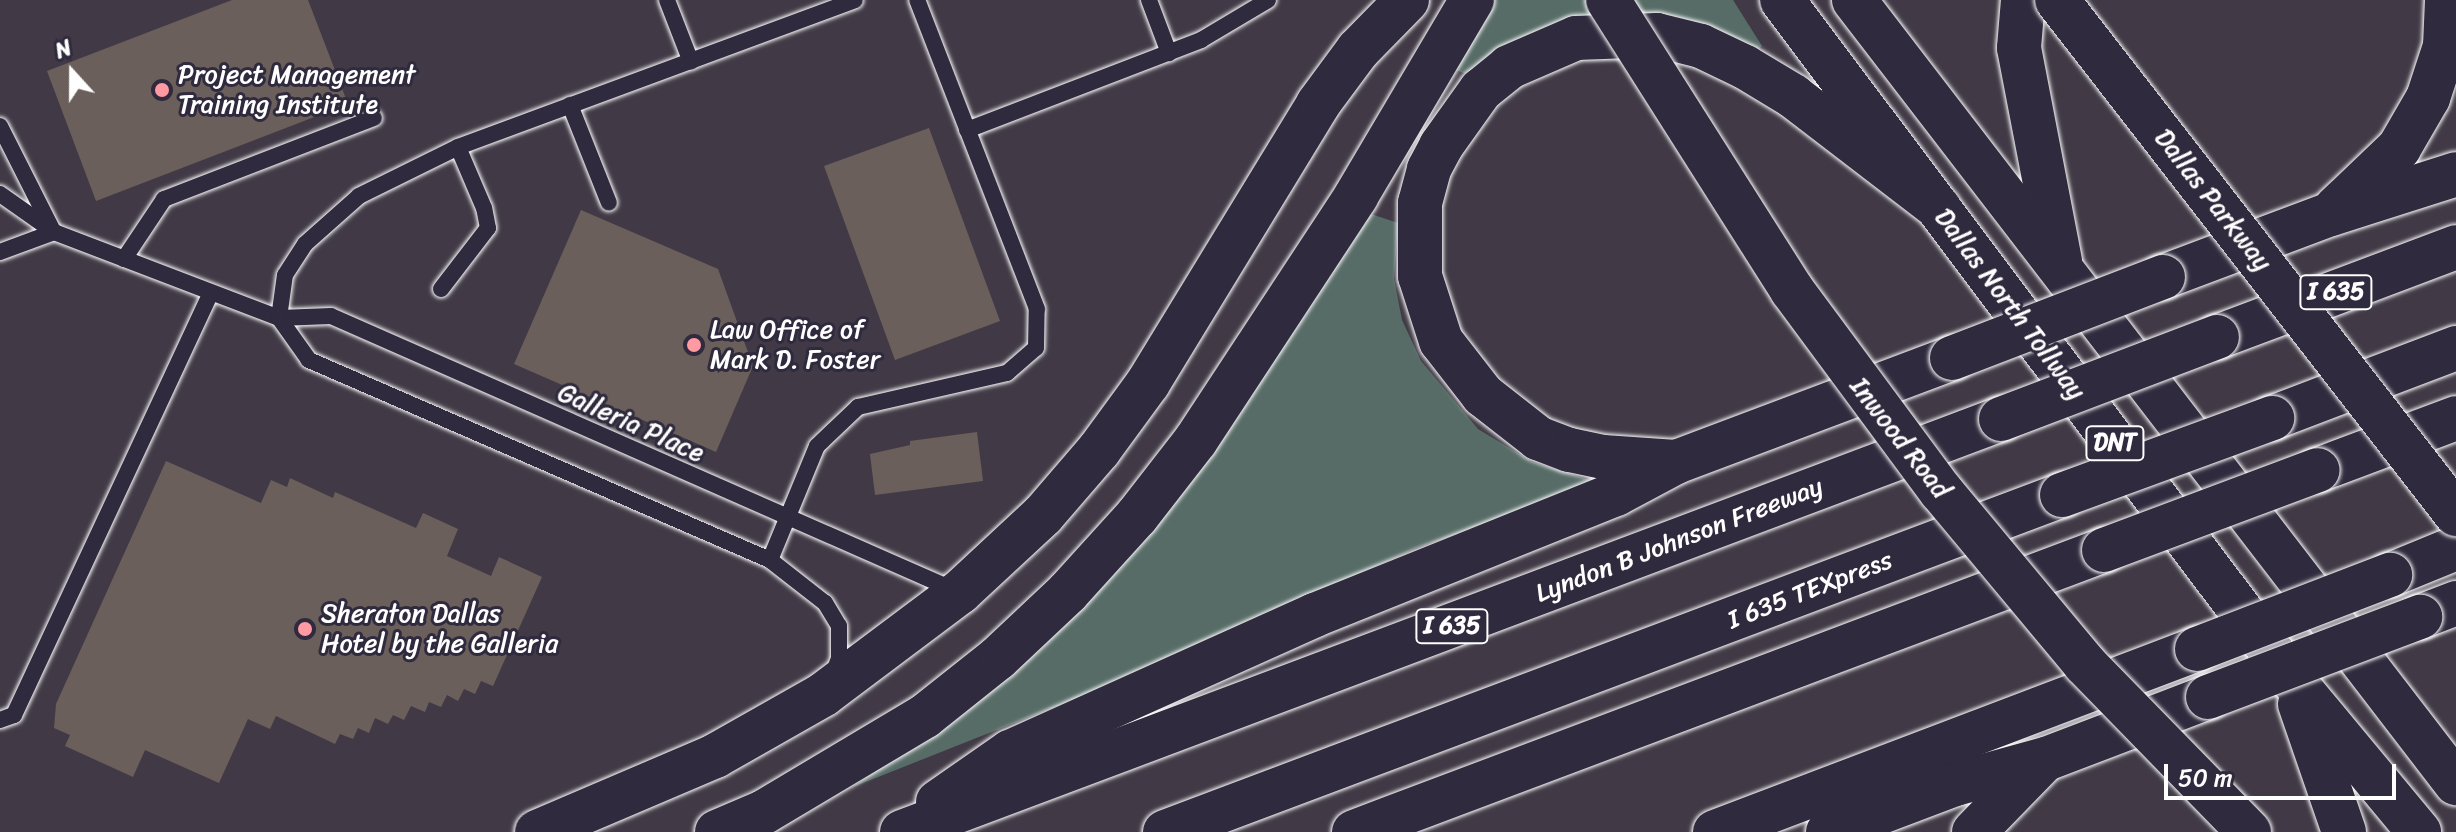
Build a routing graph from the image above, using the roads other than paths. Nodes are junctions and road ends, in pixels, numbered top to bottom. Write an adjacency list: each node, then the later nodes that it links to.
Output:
1 (667, 0): 15 (lane)
2 (855, 0): 15 (lane)
3 (917, 0): 19 (lane)
4 (1149, 0): 14 (lane)
5 (1268, 0): 14 (lane)
6 (1407, 0): 41 (main road)
7 (1472, 0): 50 (main road)
8 (1608, 0): 58 (main road, Inwood Road, bridge)
9 (1782, 0): 24 (main road, Dallas North Tollway / DNT)
10 (1854, 0): 30 (main road, DNT)
11 (2023, 0): 30 (main road)
12 (2057, 0): 37 (main road, Dallas Parkway, bridge)
13 (2447, 0): 25 (main road)
14 (1169, 53): 19 (lane)
15 (691, 62): 16 (lane)
16 (570, 105): 20 (lane); 23 (lane)
17 (374, 118): 29 (lane)
18 (0, 126): 26 (lane)
19 (967, 130): 38 (lane)
20 (458, 147): 31 (lane); 33 (lane)
21 (2456, 174): 25 (main road)
22 (0, 194): 26 (lane, Galleria Place)
23 (609, 203)
24 (1939, 208): 36 (main road); 43 (main road, Dallas North Tollway / DNT)
25 (2331, 214): 36 (main road, bridge)
26 (54, 232): 28 (lane); 29 (lane, Galleria Place)
27 (2456, 247): 52 (main road, Lyndon B Johnson Freeway / I 635, bridge)
28 (0, 252)
29 (124, 259): 32 (lane, Galleria Place)
30 (2062, 275): 46 (main road, DNT)
31 (441, 289)
32 (211, 293): 33 (lane, Galleria Place); 45 (lane)
33 (279, 318): 38 (lane, Galleria Place); 40 (lane)
34 (2456, 348): 53 (main road, I 635 TEXpress, bridge)
35 (2456, 418): 54 (main road, bridge)
36 (1676, 462): 51 (main road)
37 (2456, 514)
38 (789, 519): 40 (lane); 41 (lane, Galleria Place)
39 (2456, 548): 55 (main road, bridge)
40 (770, 560): 44 (lane)
41 (960, 592): 44 (main road)
42 (2438, 610): 47 (main road, bridge)
43 (2292, 679): 59 (main road); 60 (main road, Dallas North Tollway / DNT)
44 (824, 694): 49 (main road)
45 (0, 720)
46 (2440, 750): 48 (main road, DNT)
47 (2046, 759): 56 (main road); 57 (main road)
48 (2456, 783)
49 (537, 832)
50 (717, 832)
51 (896, 832)
52 (902, 832)
53 (1165, 832)
54 (1354, 832)
55 (1715, 832)
56 (1828, 832)
57 (1974, 832)
58 (2249, 832)
59 (2344, 832)
60 (2419, 832)

